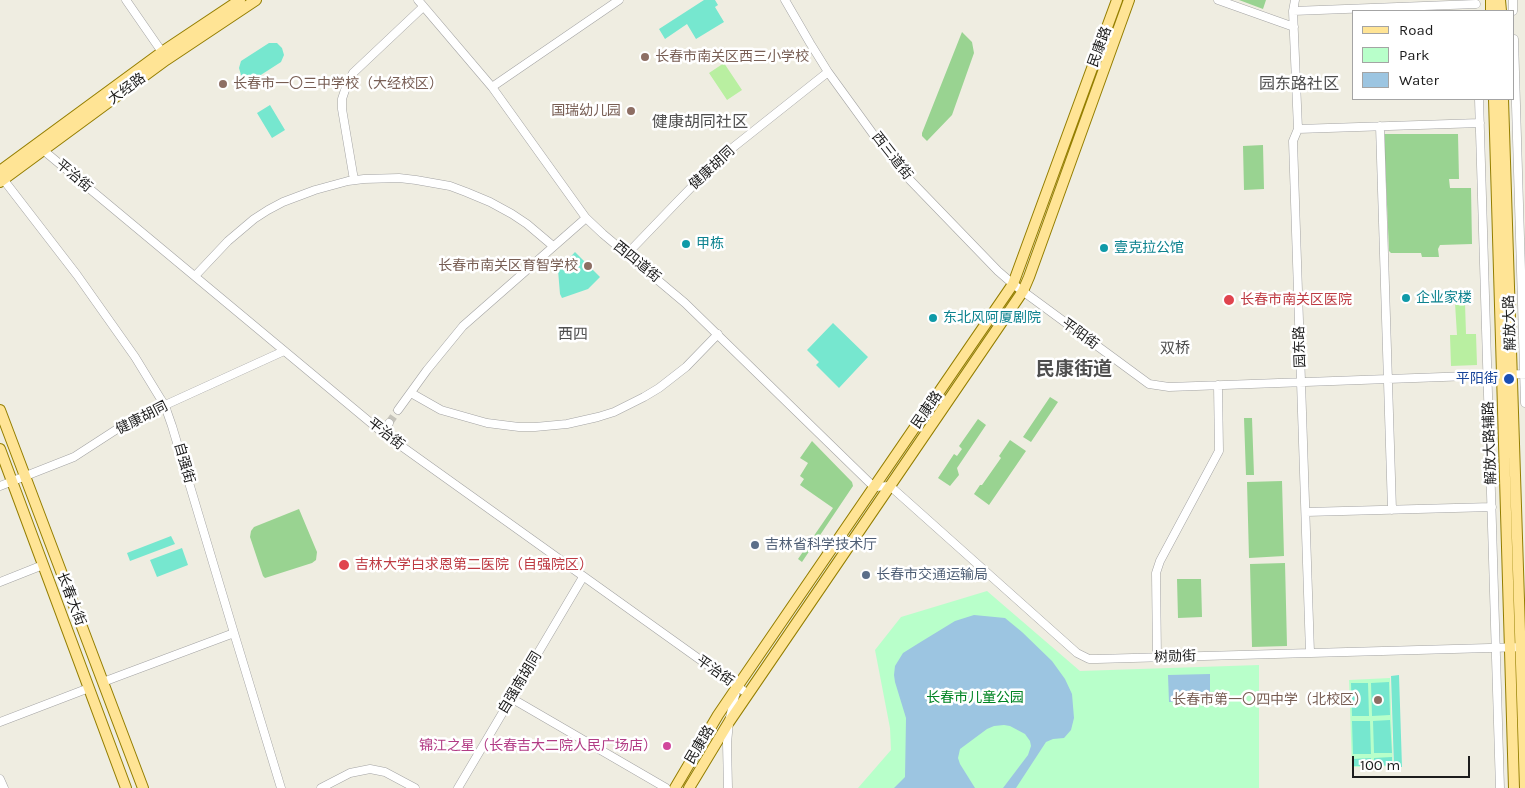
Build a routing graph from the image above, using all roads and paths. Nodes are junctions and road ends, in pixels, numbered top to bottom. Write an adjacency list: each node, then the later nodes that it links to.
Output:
1 (126, 0): 15 (street)
2 (240, 0): 15 (main road, 大经路)
3 (256, 0): 27 (main road, 大经路)
4 (418, 0): 12 (street, 西四道街)
5 (618, 0): 18 (street)
6 (786, 0): 16 (street, 西三道街)
7 (1116, 0): 34 (main road, 民康路)
8 (1129, 0): 35 (main road, 民康路)
9 (1218, 0): 14 (street)
10 (1295, 0): 13 (street, 园东路)
11 (1476, 5): 13 (street)
12 (423, 7): 18 (street, 西四道街); 29 (street)
13 (1293, 11): 14 (street, 园东路)
14 (1294, 27): 26 (street, 园东路)
15 (162, 52): 28 (main road, 大经路)
16 (828, 72): 32 (street, 健康胡同); 34 (street, 西三道街)
17 (1515, 80): 22 (street)
18 (492, 87): 30 (street, 西四道街)
19 (1479, 100): 24 (street, 解放大路辅路)
20 (1494, 100): 39 (main road, 解放大路)
21 (1503, 100): 39 (main road, 解放大路)
22 (1516, 122): 23 (street); 38 (street)
23 (1525, 122)
24 (1480, 123): 25 (street); 40 (street, 解放大路辅路)
25 (1380, 126): 26 (street); 41 (street)
26 (1298, 129): 42 (street, 园东路)
27 (43, 150): 28 (main road, 大经路); 33 (street, 平治街)
28 (1, 177): 46 (street, 自强街)
29 (354, 180): 31 (street); 33 (street)
30 (586, 218): 31 (street); 32 (street, 西四道街)
31 (553, 246): 44 (street)
32 (628, 254): 36 (street, 西四道街)
33 (195, 276): 37 (street, 平治街)
34 (1013, 284): 35 (street, 西三道街); 56 (main road, 民康路)
35 (1022, 291): 43 (street, 平阳街); 55 (main road, 民康路)
36 (718, 334): 44 (street); 56 (street, 西四道街)
37 (284, 351): 46 (street, 健康胡同); 50 (street, 平治街)
38 (1525, 374): 39 (street, 平阳街); 45 (street)
39 (1507, 375): 40 (street, 平阳街); 64 (main road, 解放大路)
40 (1488, 376): 41 (street, 平阳街); 57 (street, 解放大路辅路)
41 (1388, 379): 42 (street, 平阳街); 58 (street)
42 (1301, 382): 43 (street, 平阳街); 59 (street, 园东路)
43 (1218, 385): 67 (street)
44 (410, 393): 48 (street)
45 (1525, 402)
46 (165, 406): 52 (street, 健康胡同); 63 (street, 自强街)
47 (0, 410): 52 (main road, 长春大街)
48 (398, 410)
49 (389, 423): 50 (street)
50 (383, 433): 61 (street, 平治街)
51 (0, 449): 53 (main road, 长春大街)
52 (25, 476): 53 (street, 健康胡同); 68 (main road, 长春大街)
53 (12, 481): 54 (street, 健康胡同); 60 (main road, 长春大街)
54 (0, 486)
55 (890, 486): 56 (street); 67 (street, 树勋街); 71 (main road, 民康路)
56 (874, 487): 69 (main road, 民康路)
57 (1492, 507): 58 (street); 65 (street, 解放大路辅路)
58 (1392, 510): 59 (street)
59 (1306, 512): 66 (street, 园东路)
60 (43, 565): 62 (street); 70 (main road, 长春大街)
61 (583, 577): 69 (street, 平治街); 72 (street, 自强南胡同)
62 (0, 582)
63 (234, 634): 68 (street); 79 (street, 自强街)
64 (1518, 647): 65 (street, 树勋街); 88 (main road, 解放大路); 89 (main road, 解放大路)
65 (1496, 648): 66 (street, 树勋街); 87 (street, 解放大路辅路)
66 (1310, 653): 67 (street, 树勋街)
67 (1157, 658)
68 (103, 682): 78 (main road, 长春大街)
69 (737, 687): 71 (street, 平治街); 74 (street); 84 (main road, 民康路)
70 (89, 688): 73 (street); 77 (main road, 长春大街)
71 (748, 694): 74 (main road, 民康路)
72 (511, 698): 82 (street, 自强南胡同); 83 (street)
73 (0, 722)
74 (729, 722): 85 (main road, 民康路); 86 (street)
75 (0, 778): 76 (street)
76 (4, 788)
77 (126, 788)
78 (143, 788)
79 (281, 788)
80 (321, 788): 81 (street)
81 (414, 788)
82 (458, 788)
83 (666, 788)
84 (675, 788)
85 (689, 788)
86 (728, 788)
87 (1500, 788)
88 (1514, 788)
89 (1525, 788)

